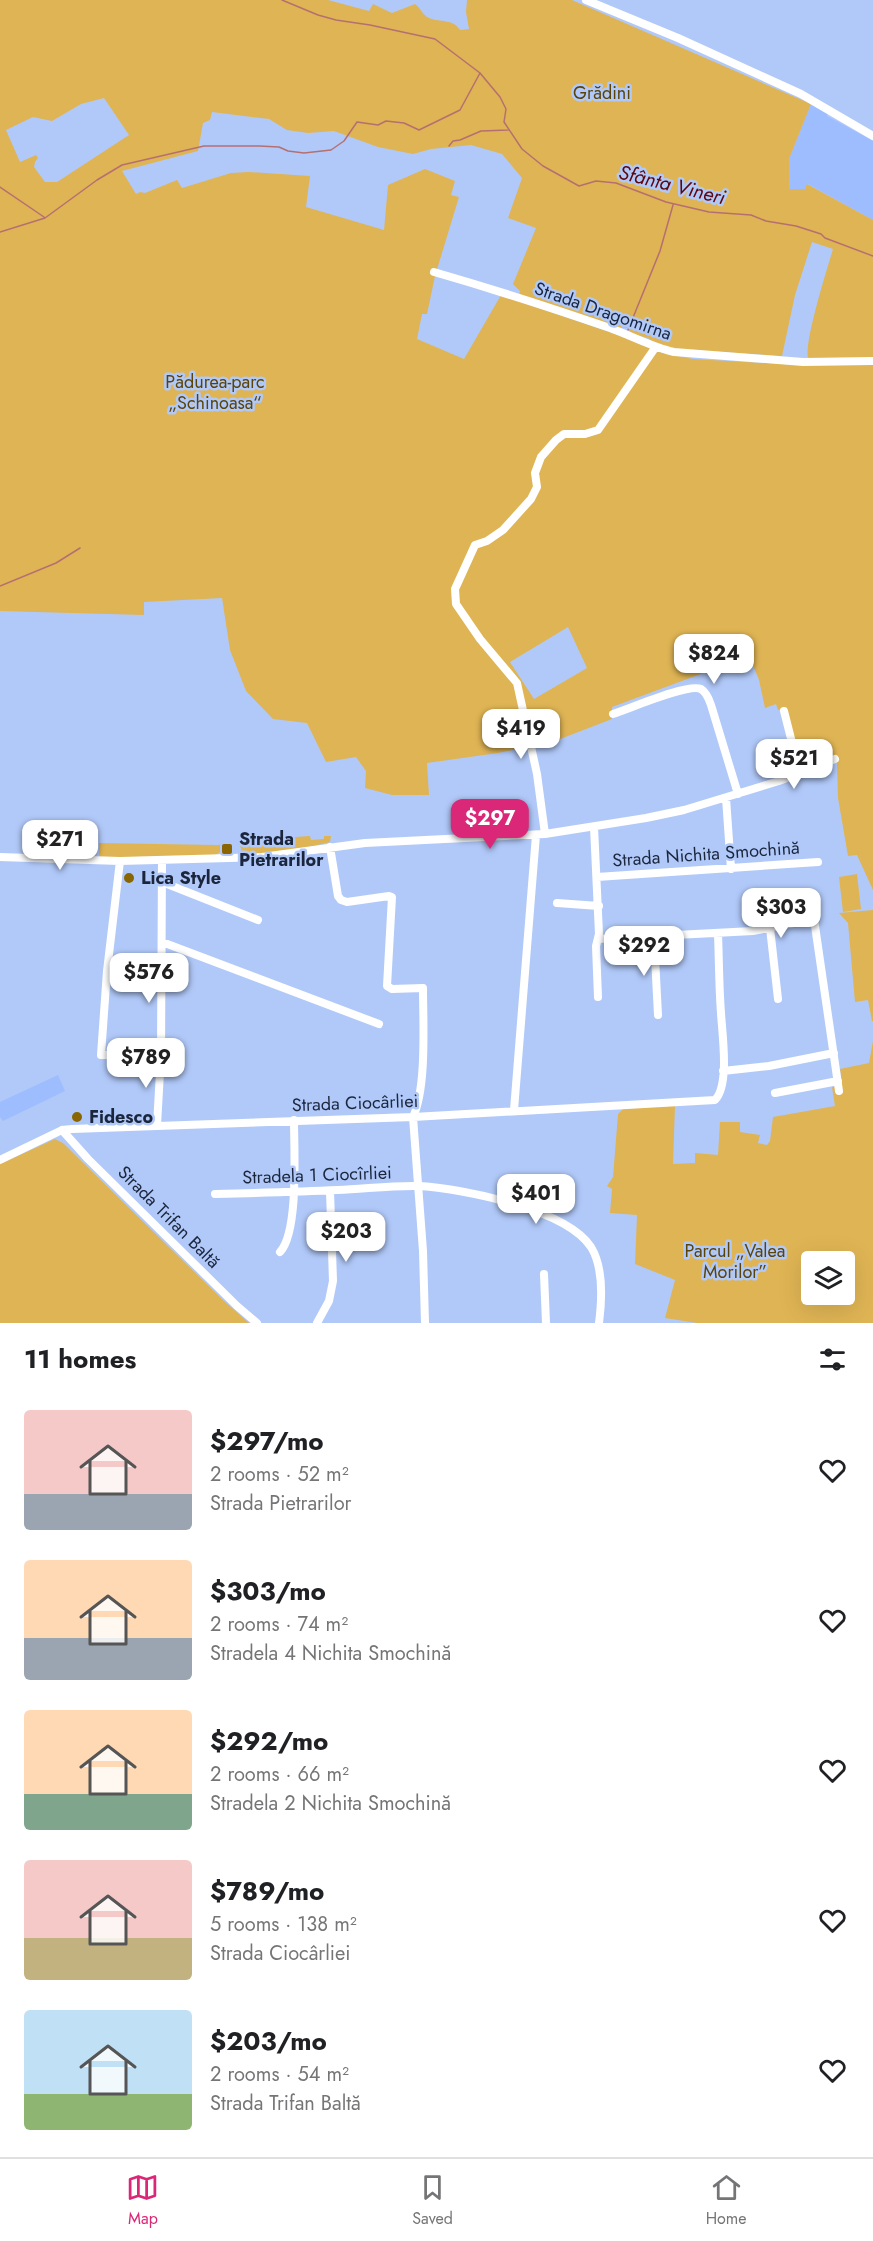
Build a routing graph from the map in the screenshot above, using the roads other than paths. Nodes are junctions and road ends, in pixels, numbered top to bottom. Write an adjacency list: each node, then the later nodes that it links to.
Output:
1 (586, 0): 2 (street)
2 (873, 136)
3 (434, 272): 4 (street, Strada Dragomirna)
4 (656, 348): 5 (street, Strada Dragomirna); 13 (street)
5 (873, 361)
6 (784, 711): 9 (street)
7 (613, 714): 10 (street)
8 (835, 759): 9 (street)
9 (800, 774): 10 (street)
10 (738, 794): 11 (street)
11 (726, 798): 12 (street); 19 (street)
12 (594, 826): 13 (street); 20 (street)
13 (541, 835): 14 (street); 40 (street)
14 (330, 846): 16 (street); 41 (street)
15 (0, 857): 17 (street)
16 (162, 860): 17 (street); 21 (street)
17 (120, 861): 35 (street)
18 (818, 861): 19 (street, Strada Nichita Smochină)
19 (731, 869): 20 (street, Strada Nichita Smochină)
20 (597, 877): 23 (street)
21 (162, 882): 24 (street); 29 (street)
22 (557, 903): 23 (street)
23 (598, 906): 28 (street)
24 (258, 920)
25 (770, 928): 26 (street); 31 (street); 34 (street)
26 (718, 933): 27 (street); 36 (street)
27 (654, 938): 28 (street); 32 (street)
28 (598, 939): 30 (street)
29 (162, 942): 33 (street); 35 (street)
30 (598, 997)
31 (778, 999)
32 (658, 1015)
33 (379, 1024)
34 (834, 1053): 36 (street); 37 (street)
35 (161, 1055): 43 (street)
36 (723, 1071): 40 (street, Strada Ciocârliei)
37 (838, 1081): 38 (street); 39 (street)
38 (839, 1091)
39 (775, 1093)
40 (514, 1110): 41 (street, Strada Ciocârliei)
41 (413, 1117): 42 (street, Strada Ciocârliei); 46 (street)
42 (294, 1120): 43 (street, Strada Ciocârliei); 48 (street)
43 (157, 1125): 44 (street, Strada Ciocârliei)
44 (62, 1130): 45 (street, Strada Ciocârliei); 52 (street, Strada Trifan Baltă)
45 (0, 1160)
46 (419, 1186): 47 (street, Stradela 1 Ciocîrliei); 54 (street); 56 (street, Stradela 1 Ciocîrliei)
47 (330, 1191): 48 (street, Stradela 1 Ciocîrliei); 53 (street)
48 (293, 1192): 49 (street, Stradela 1 Ciocîrliei); 50 (street)
49 (215, 1194)
50 (280, 1252)
51 (544, 1274): 55 (street)
52 (257, 1323)
53 (316, 1323)
54 (425, 1323)
55 (546, 1323)
56 (599, 1323)

